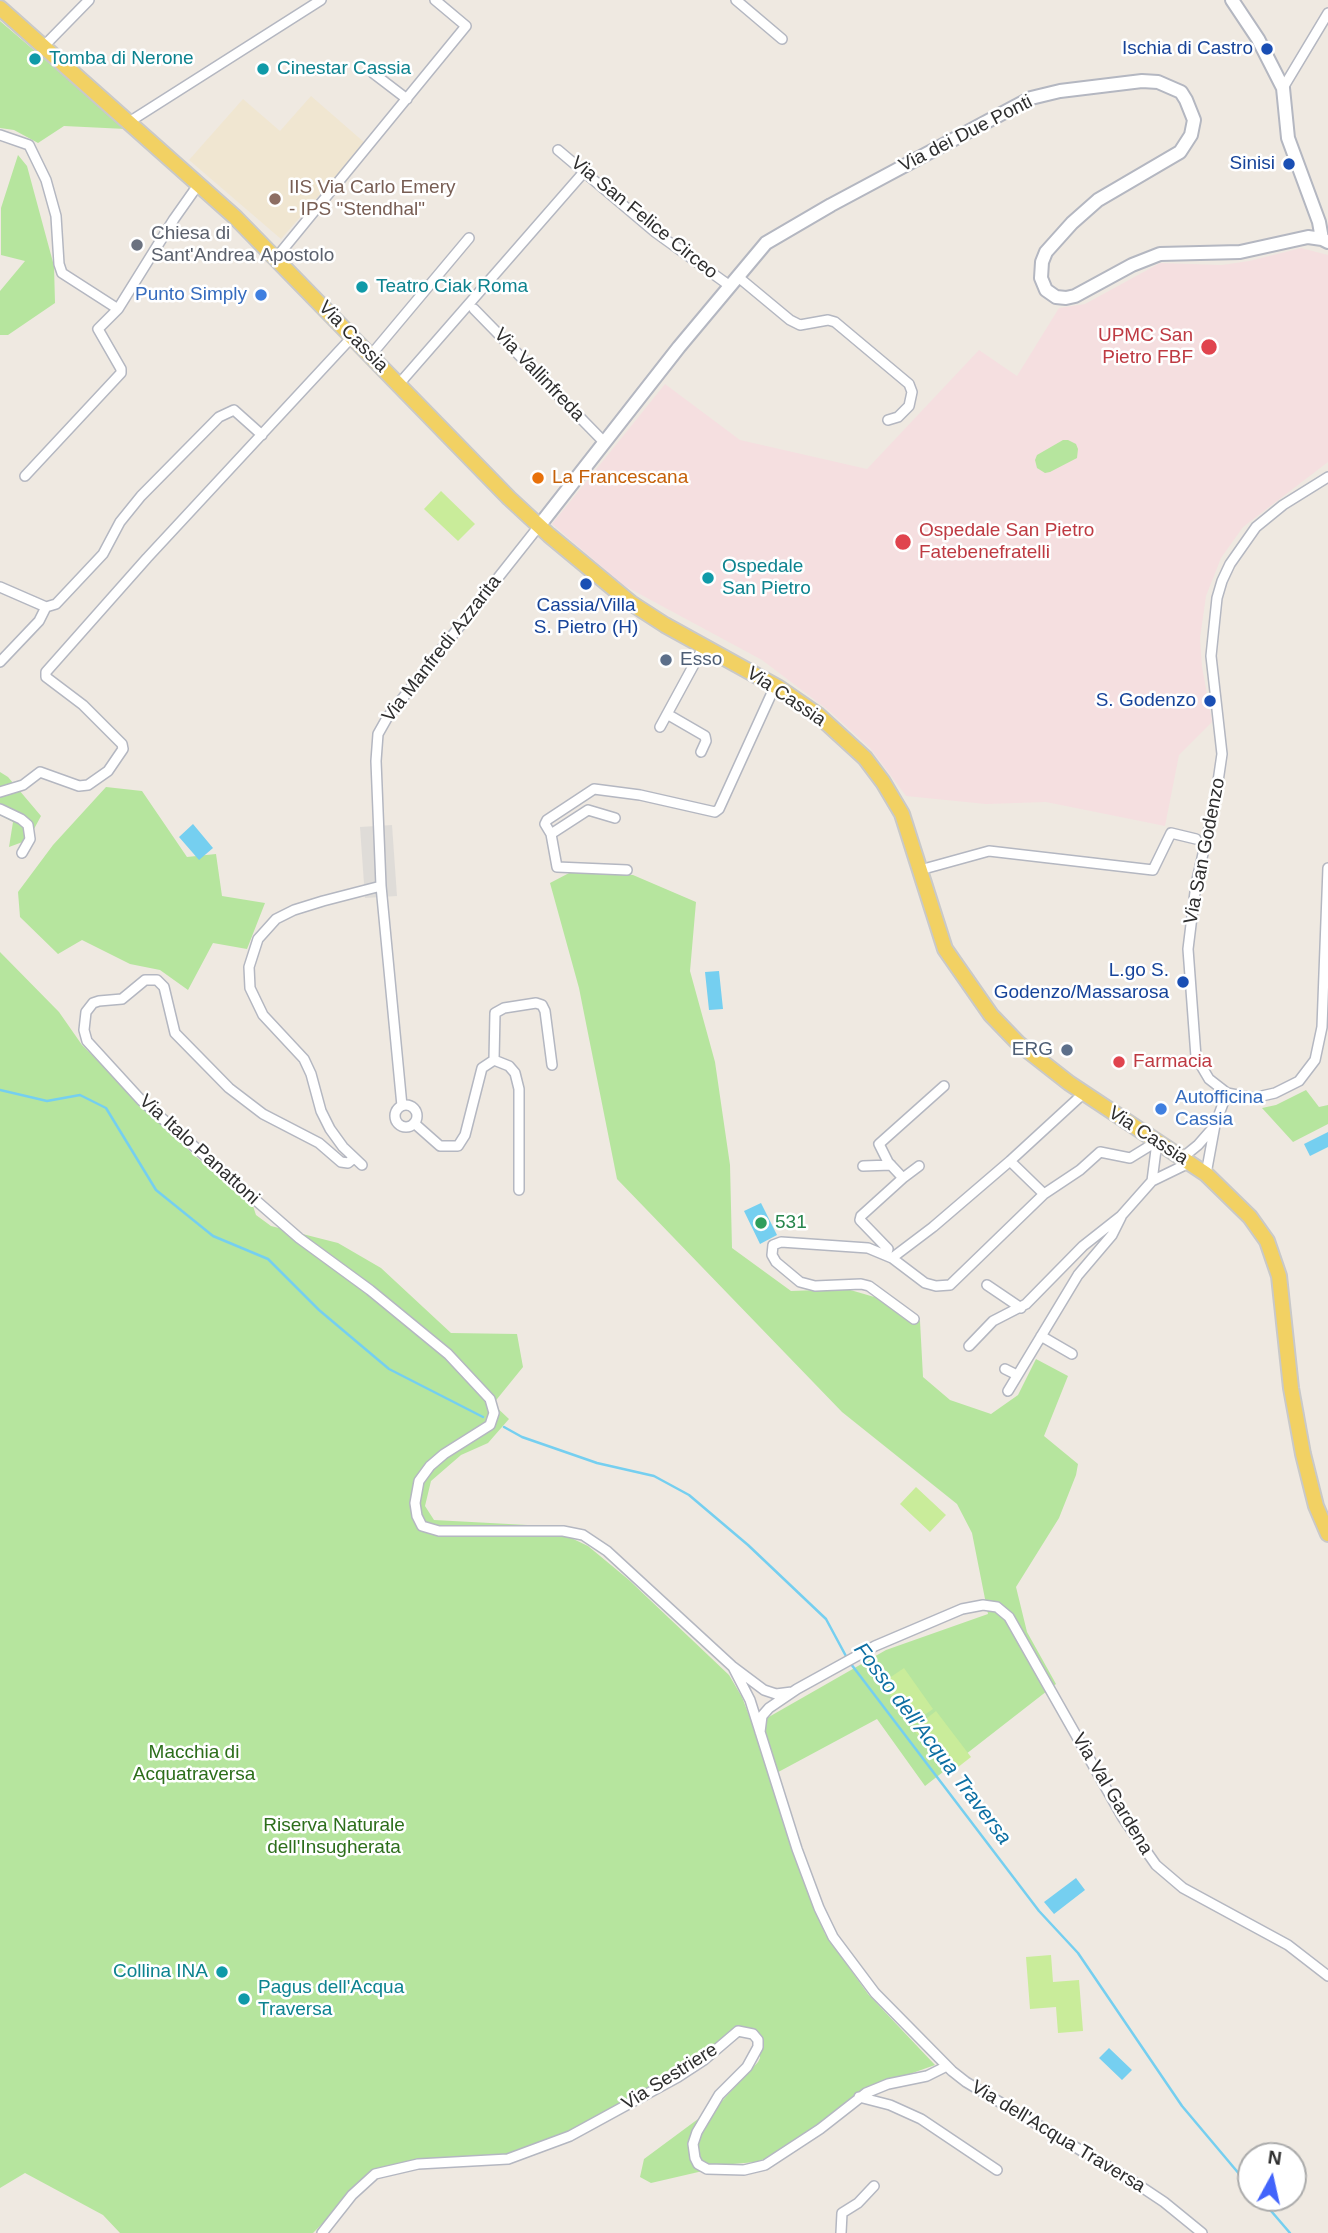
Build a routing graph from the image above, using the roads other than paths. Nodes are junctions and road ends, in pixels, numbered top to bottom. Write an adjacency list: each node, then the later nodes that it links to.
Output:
1 (89, 0): 9 (street)
2 (321, 0): 13 (street)
3 (435, 0): 12 (street)
4 (736, 0): 8 (street)
5 (1232, 0): 11 (street)
6 (0, 8): 9 (main road, Via Cassia)
7 (1328, 13): 11 (street)
8 (782, 39)
9 (44, 46): 13 (main road, Via Cassia)
10 (373, 73): 12 (street)
11 (1283, 88): 19 (street)
12 (407, 99): 20 (street)
13 (129, 122): 17 (main road, Via Cassia)
14 (0, 135): 22 (street)
15 (558, 150): 16 (street, Via San Felice Circeo)
16 (584, 172): 21 (street, Via San Felice Circeo); 26 (street)
17 (198, 185): 20 (main road, Via Cassia); 22 (street)
18 (468, 238): 25 (street)
19 (1325, 240): 21 (street, Via dei Due Ponti)
20 (276, 258): 24 (main road, Via Cassia)
21 (734, 281): 27 (street, Via San Felice Circeo); 29 (street, Via dei Due Ponti)
22 (118, 309): 30 (street)
23 (474, 309): 29 (street, Via Vallinfreda)
24 (353, 336): 25 (main road, Via Cassia); 28 (street)
25 (372, 355): 26 (main road, Via Cassia)
26 (398, 384): 32 (main road, Via Cassia)
27 (888, 419)
28 (261, 435): 34 (street); 41 (street)
29 (604, 442): 32 (street, Via dei Due Ponti)
30 (25, 476)
31 (1328, 477): 55 (street, Via San Godenzo)
32 (539, 526): 35 (main road, Via Cassia); 50 (street, Via Manfredi Azzarita)
33 (0, 587): 34 (street)
34 (46, 607): 36 (street)
35 (704, 646): 37 (main road, Via Cassia); 38 (street)
36 (0, 662)
37 (775, 686): 44 (street); 49 (main road, Via Cassia)
38 (667, 714): 39 (street); 40 (street)
39 (660, 727)
40 (701, 752)
41 (0, 792)
42 (0, 809): 46 (street)
43 (615, 818): 44 (street)
44 (551, 834): 48 (street)
45 (1196, 839): 49 (street)
46 (22, 853)
47 (1328, 868): 55 (street)
48 (627, 870)
49 (920, 870): 54 (main road, Via Cassia)
50 (381, 886): 56 (street); 81 (street, Via Italo Panattoni)
51 (494, 1060): 52 (street); 57 (street); 68 (street)
52 (552, 1065)
53 (944, 1086): 62 (street)
54 (1084, 1093): 59 (main road, Via Cassia); 60 (street)
55 (1227, 1093): 58 (street)
56 (402, 1106): 57 (street); 57 (street)
57 (414, 1123)
58 (1215, 1125): 61 (street); 65 (street)
59 (1156, 1142): 61 (main road, Via Cassia); 67 (street); 69 (street)
60 (1010, 1161): 69 (street); 71 (street)
61 (1185, 1161): 65 (main road, Via Cassia); 67 (street)
62 (891, 1165): 63 (street); 66 (street)
63 (863, 1166)
64 (919, 1166): 66 (street)
65 (1206, 1174): 82 (main road, Via Cassia)
66 (902, 1178): 71 (street)
67 (1152, 1181): 70 (street)
68 (519, 1190)
69 (1044, 1194): 71 (street)
70 (1121, 1216): 73 (street); 75 (street)
71 (889, 1256): 74 (street)
72 (987, 1285): 73 (street)
73 (1021, 1308): 76 (street)
74 (914, 1319)
75 (1041, 1336): 77 (street); 79 (street)
76 (969, 1346)
77 (1072, 1354)
78 (1005, 1369): 79 (street)
79 (1017, 1376): 80 (street)
80 (1008, 1391)
81 (425, 1528): 83 (street, Via dell'Acqua Traversa)
82 (1328, 1534)
83 (732, 1666): 84 (street, Via dell'Acqua Traversa); 85 (street, Via dell'Acqua Traversa)
84 (792, 1692): 85 (street); 86 (street, Via Val Gardena)
85 (760, 1732): 87 (street, Via dell'Acqua Traversa)
86 (1328, 1976)
87 (947, 2066): 88 (street, Via Sestriere); 93 (street, Via dell'Acqua Traversa)
88 (859, 2097): 89 (street); 91 (street, Via Sestriere)
89 (997, 2170)
90 (874, 2186): 92 (street)
91 (322, 2233)
92 (841, 2233)
93 (1202, 2233)

